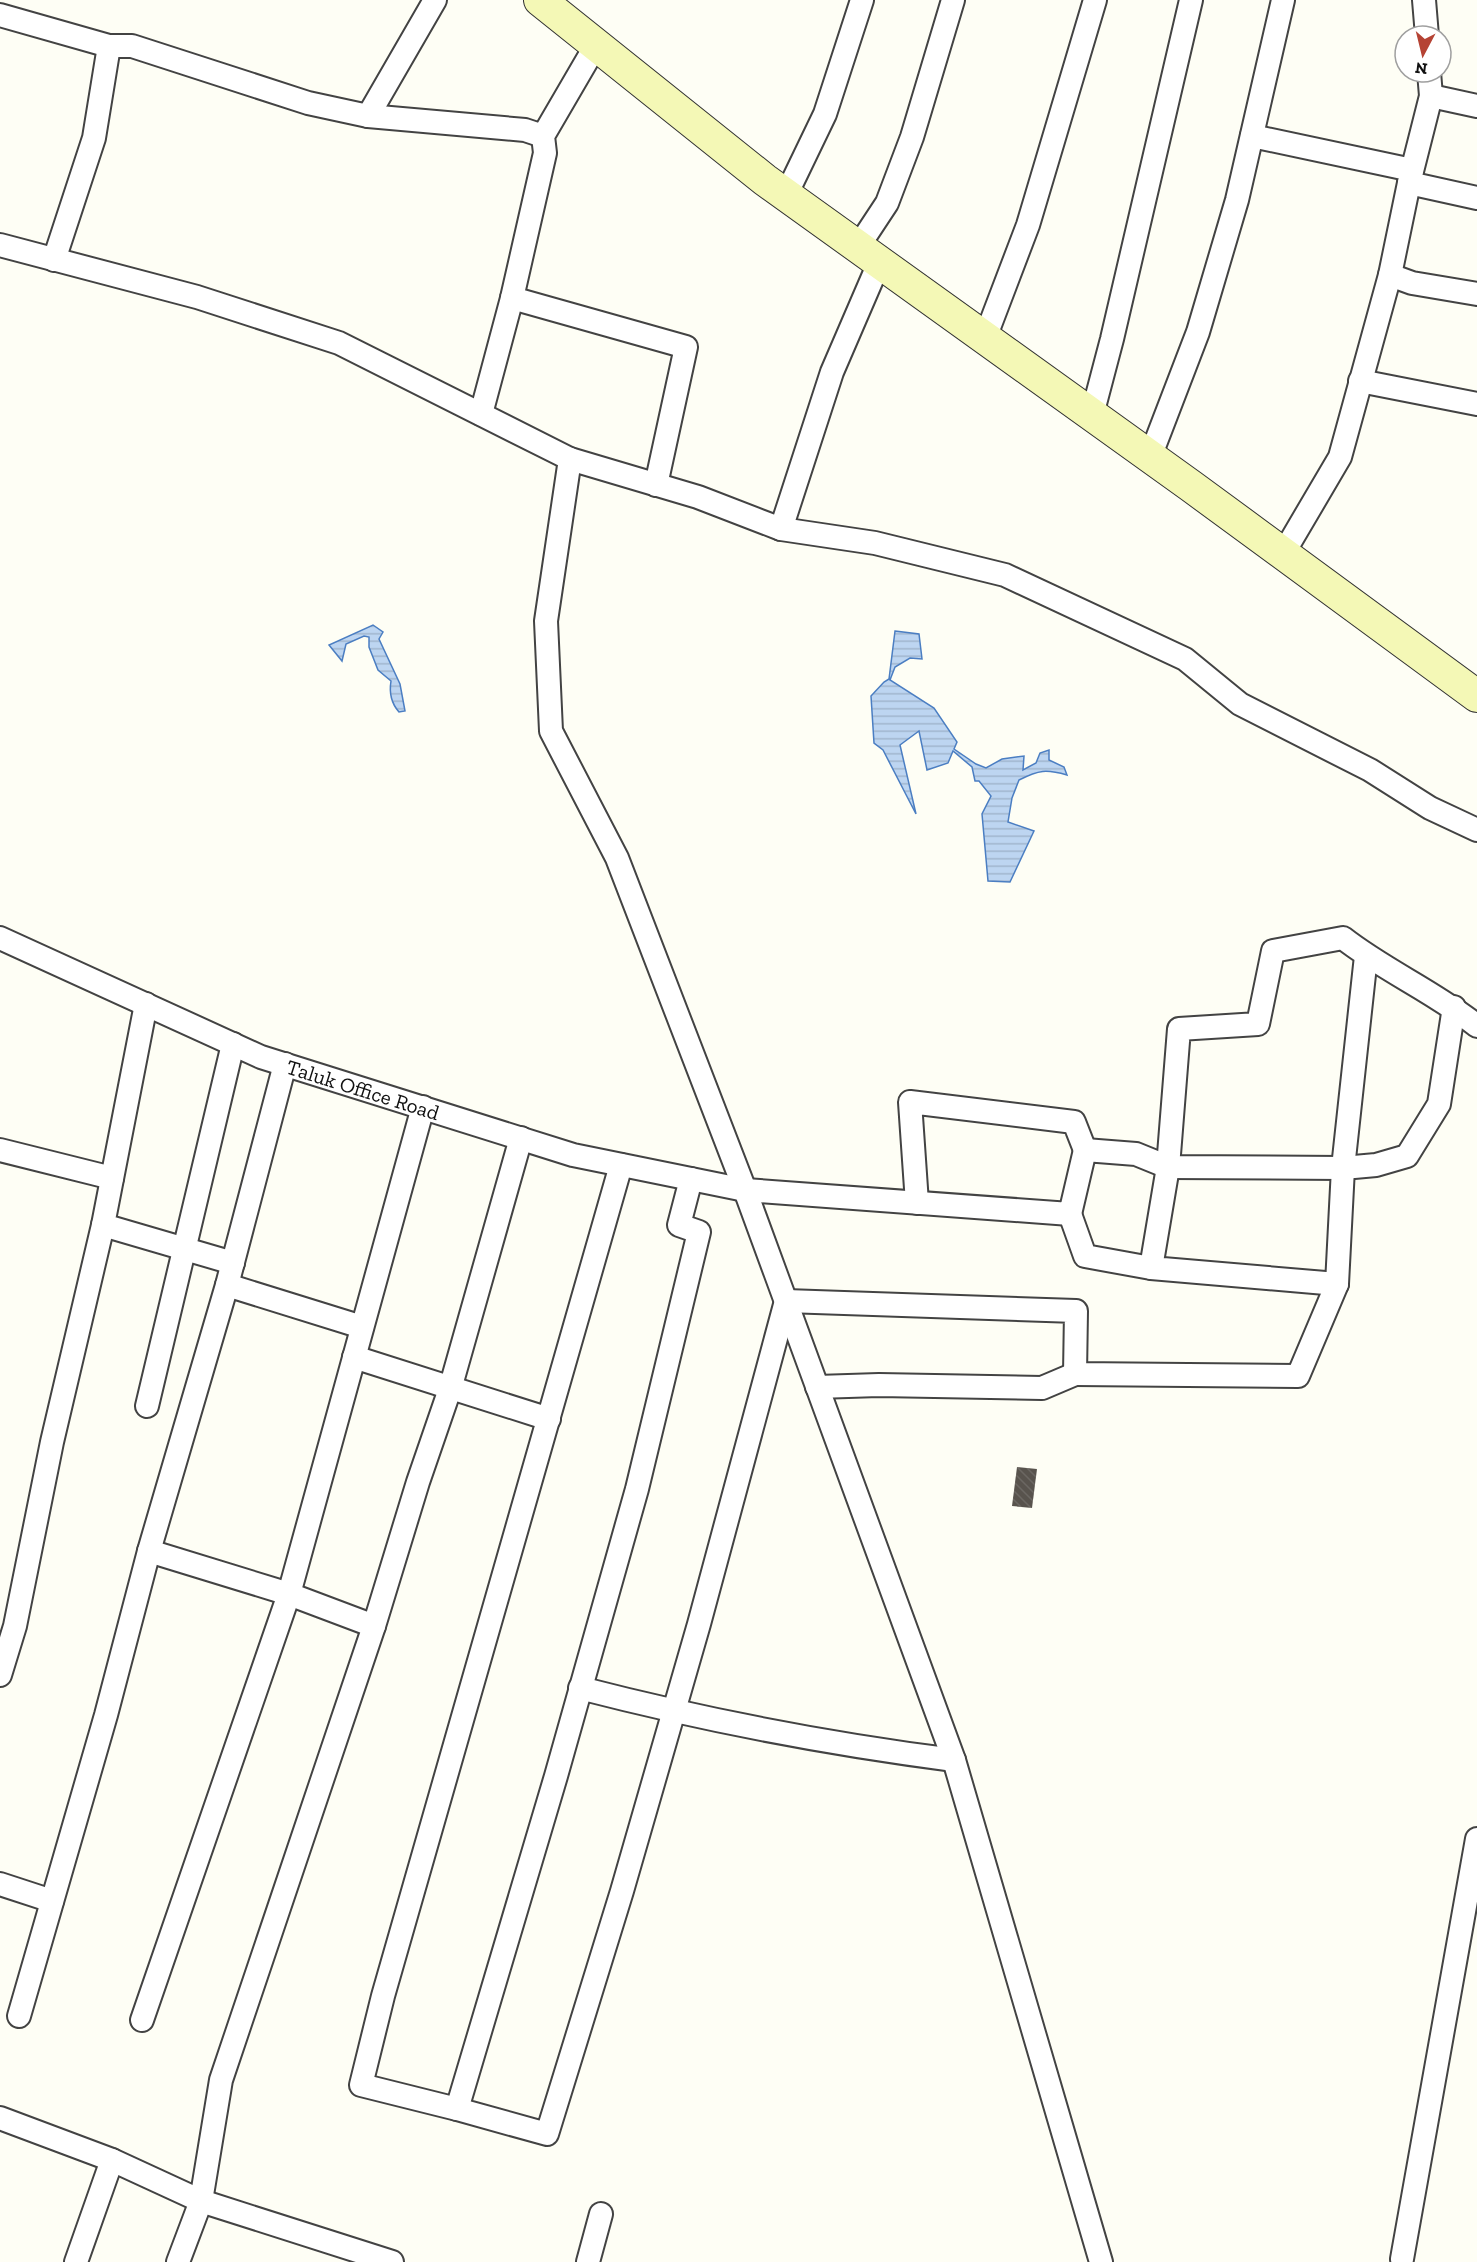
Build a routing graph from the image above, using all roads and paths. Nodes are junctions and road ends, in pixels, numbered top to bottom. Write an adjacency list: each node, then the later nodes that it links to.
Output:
1 (435, 0): 16 (street)
2 (862, 0): 20 (street)
3 (953, 0): 23 (street)
4 (1095, 0): 28 (street)
5 (1191, 0): 32 (street)
6 (1283, 0): 18 (street)
7 (1424, 0): 10 (street)
8 (552, 4): 11 (main road)
9 (0, 15): 12 (street)
10 (1425, 24)
11 (596, 45): 17 (street); 20 (main road)
12 (109, 46): 16 (street); 24 (street)
13 (1430, 84): 14 (street)
14 (1431, 96): 15 (street); 19 (street)
15 (1477, 106)
16 (368, 116): 17 (street)
17 (543, 136): 27 (street)
18 (1252, 136): 19 (street); 33 (street)
19 (1411, 176): 21 (street); 25 (street)
20 (786, 195): 23 (main road)
21 (1477, 198)
22 (0, 245): 24 (street)
23 (869, 255): 28 (main road); 36 (street)
24 (54, 260): 31 (street)
25 (1390, 275): 26 (street); 29 (street)
26 (1477, 294)
27 (512, 298): 31 (street); 35 (street)
28 (985, 338): 32 (main road)
29 (1360, 381): 30 (street); 37 (street)
30 (1477, 404)
31 (481, 414): 34 (street)
32 (1092, 416): 33 (main road)
33 (1150, 457): 37 (main road)
34 (570, 459): 35 (street); 56 (street)
35 (656, 485): 36 (street)
36 (781, 529): 39 (street)
37 (1283, 554): 38 (main road)
38 (1477, 696)
39 (1477, 830)
40 (0, 938): 42 (street, Taluk Office Road)
41 (1366, 956): 43 (street); 52 (street); 53 (street)
42 (146, 1004): 45 (street, Taluk Office Road); 54 (street)
43 (1454, 1007): 44 (street); 53 (street)
44 (1477, 1026)
45 (233, 1044): 46 (street, Taluk Office Road); 60 (street)
46 (285, 1064): 47 (street, Taluk Office Road); 61 (street)
47 (423, 1107): 48 (street, Taluk Office Road); 66 (street)
48 (521, 1138): 51 (street, Taluk Office Road); 70 (street)
49 (0, 1150): 54 (street)
50 (1085, 1150): 52 (street); 57 (street); 58 (street)
51 (621, 1165): 55 (street, Taluk Office Road); 72 (street)
52 (1168, 1167): 53 (street); 62 (street)
53 (1343, 1168): 63 (street)
54 (112, 1178): 59 (street)
55 (691, 1179): 56 (street, Taluk Office Road); 77 (street)
56 (745, 1191): 57 (street, Taluk Office Road); 65 (street)
57 (917, 1203): 58 (street, Taluk Office Road)
58 (1070, 1214): 62 (street)
59 (103, 1225): 60 (street); 76 (street)
60 (185, 1249): 61 (street); 71 (street)
61 (233, 1263): 64 (street)
62 (1151, 1268): 63 (street)
63 (1337, 1284): 68 (street)
64 (227, 1285): 66 (street); 73 (street)
65 (786, 1301): 68 (street); 69 (street); 78 (street)
66 (362, 1327): 67 (street)
67 (354, 1358): 70 (street); 74 (street)
68 (1075, 1374): 69 (street)
69 (817, 1387): 79 (street)
70 (450, 1389): 72 (street); 75 (street)
71 (147, 1406)
72 (549, 1419): 85 (street)
73 (149, 1551): 74 (street); 82 (street)
74 (289, 1594): 75 (street); 84 (street)
75 (374, 1626): 88 (street)
76 (0, 1675)
77 (580, 1688): 78 (street); 85 (street)
78 (673, 1712): 79 (street); 85 (street)
79 (954, 1760): 95 (street)
80 (1477, 1839): 90 (street)
81 (0, 1884): 82 (street)
82 (52, 1901): 83 (street)
83 (19, 2016)
84 (142, 2020)
85 (457, 2109)
86 (0, 2118): 87 (street)
87 (111, 2160): 88 (street); 91 (street)
88 (201, 2201): 92 (street); 93 (street)
89 (601, 2214): 94 (street)
90 (1402, 2259)
91 (76, 2262)
92 (178, 2262)
93 (392, 2262)
94 (588, 2262)
95 (1101, 2262)

